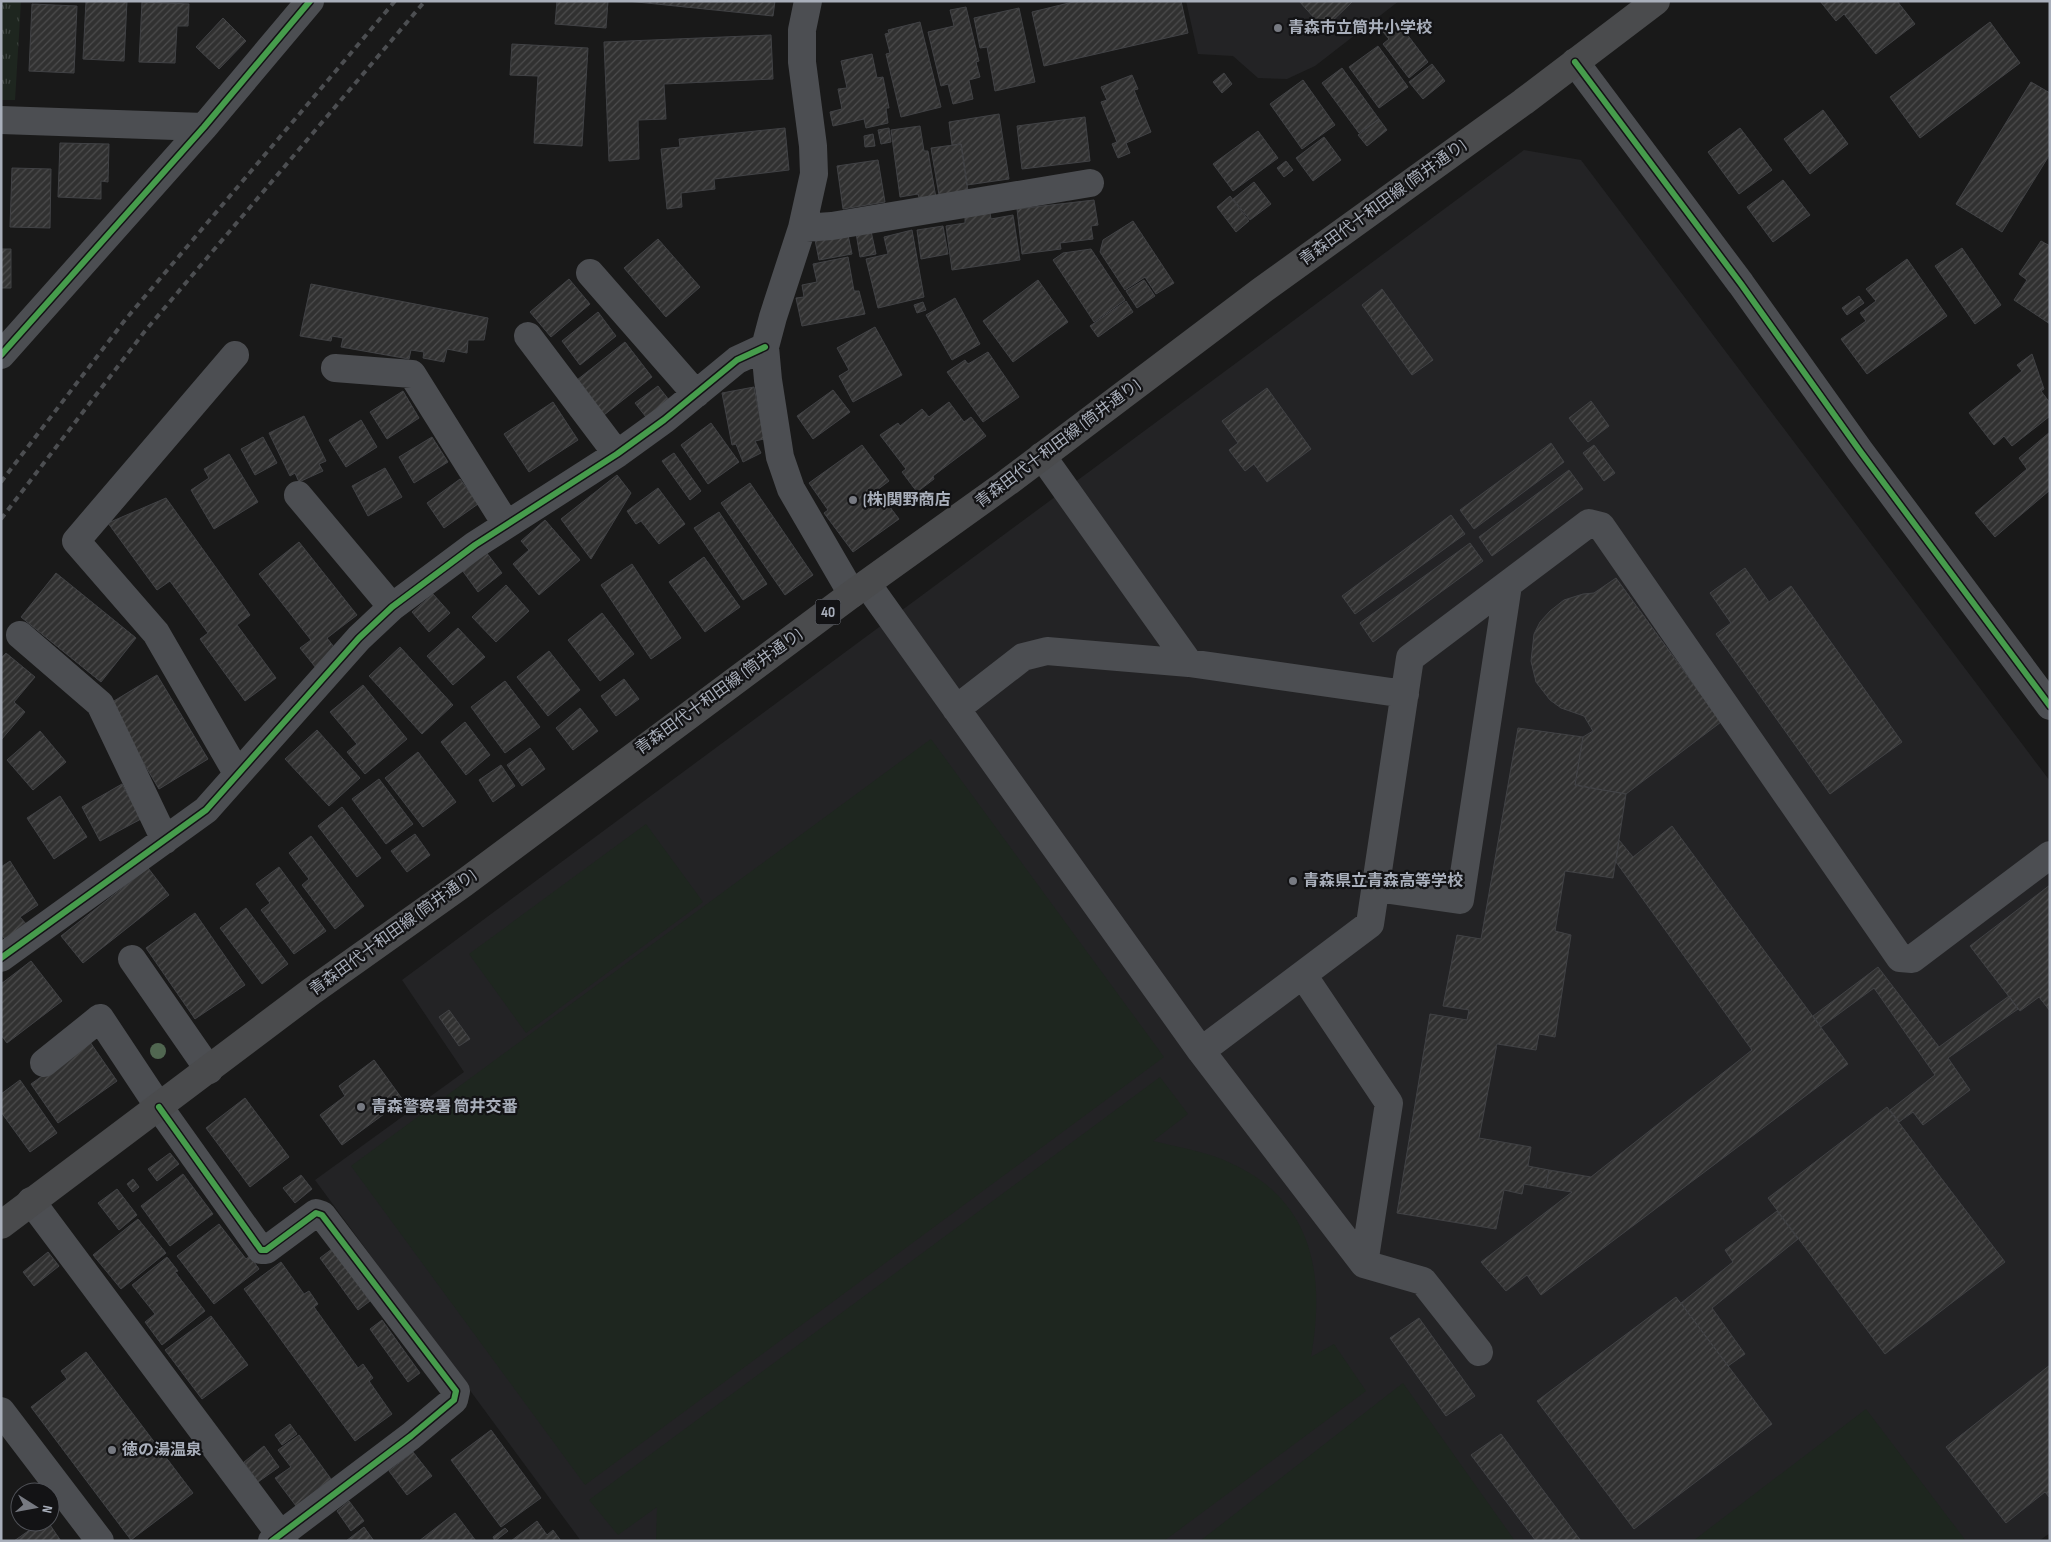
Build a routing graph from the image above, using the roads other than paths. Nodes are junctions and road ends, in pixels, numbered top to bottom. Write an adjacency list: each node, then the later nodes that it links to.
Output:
1 (310, 1): 6 (street)
2 (808, 1): 8 (street)
3 (1656, 1): 4 (main road, 青森田代十和田線 (筒井通り) / 40)
4 (1575, 62): 17 (main road, 青森田代十和田線 (筒井通り) / 40); 26 (street)
5 (1, 120): 6 (street)
6 (204, 127): 11 (street)
7 (1090, 183): 8 (street)
8 (802, 228): 12 (street)
9 (590, 273): 15 (street)
10 (528, 336): 16 (street)
11 (4, 346)
12 (766, 347): 15 (street); 21 (street)
13 (235, 355): 28 (street)
14 (335, 368): 19 (street)
15 (696, 394): 16 (street)
16 (617, 454): 19 (street)
17 (1042, 456): 21 (main road, 青森田代十和田線 (筒井通り) / 40); 24 (street)
18 (298, 495): 22 (street)
19 (506, 524): 22 (street)
20 (1508, 585): 25 (street); 30 (street); 31 (street)
21 (859, 589): 27 (street); 37 (main road, 青森田代十和田線 (筒井通り) / 40)
22 (392, 607): 28 (street)
23 (20, 635): 29 (street)
24 (1189, 663): 25 (street); 27 (street)
25 (1405, 694): 31 (street)
26 (2050, 706)
27 (956, 709): 35 (street)
28 (237, 773): 29 (street)
29 (165, 840): 32 (street)
30 (2050, 855)
31 (1376, 888): 34 (street)
32 (1, 958)
33 (132, 959): 37 (street)
34 (1303, 975): 35 (street); 41 (street)
35 (1201, 1051): 41 (street)
36 (44, 1063): 38 (street)
37 (209, 1070): 38 (main road, 青森田代十和田線 (筒井通り) / 40)
38 (160, 1108): 39 (main road, 青森田代十和田線 (筒井通り) / 40); 44 (street)
39 (31, 1201): 40 (main road, 青森田代十和田線 (筒井通り) / 40); 44 (street)
40 (1, 1226)
41 (1364, 1264): 42 (street)
42 (1479, 1352)
43 (1, 1411): 45 (street)
44 (279, 1539)
45 (100, 1541)

